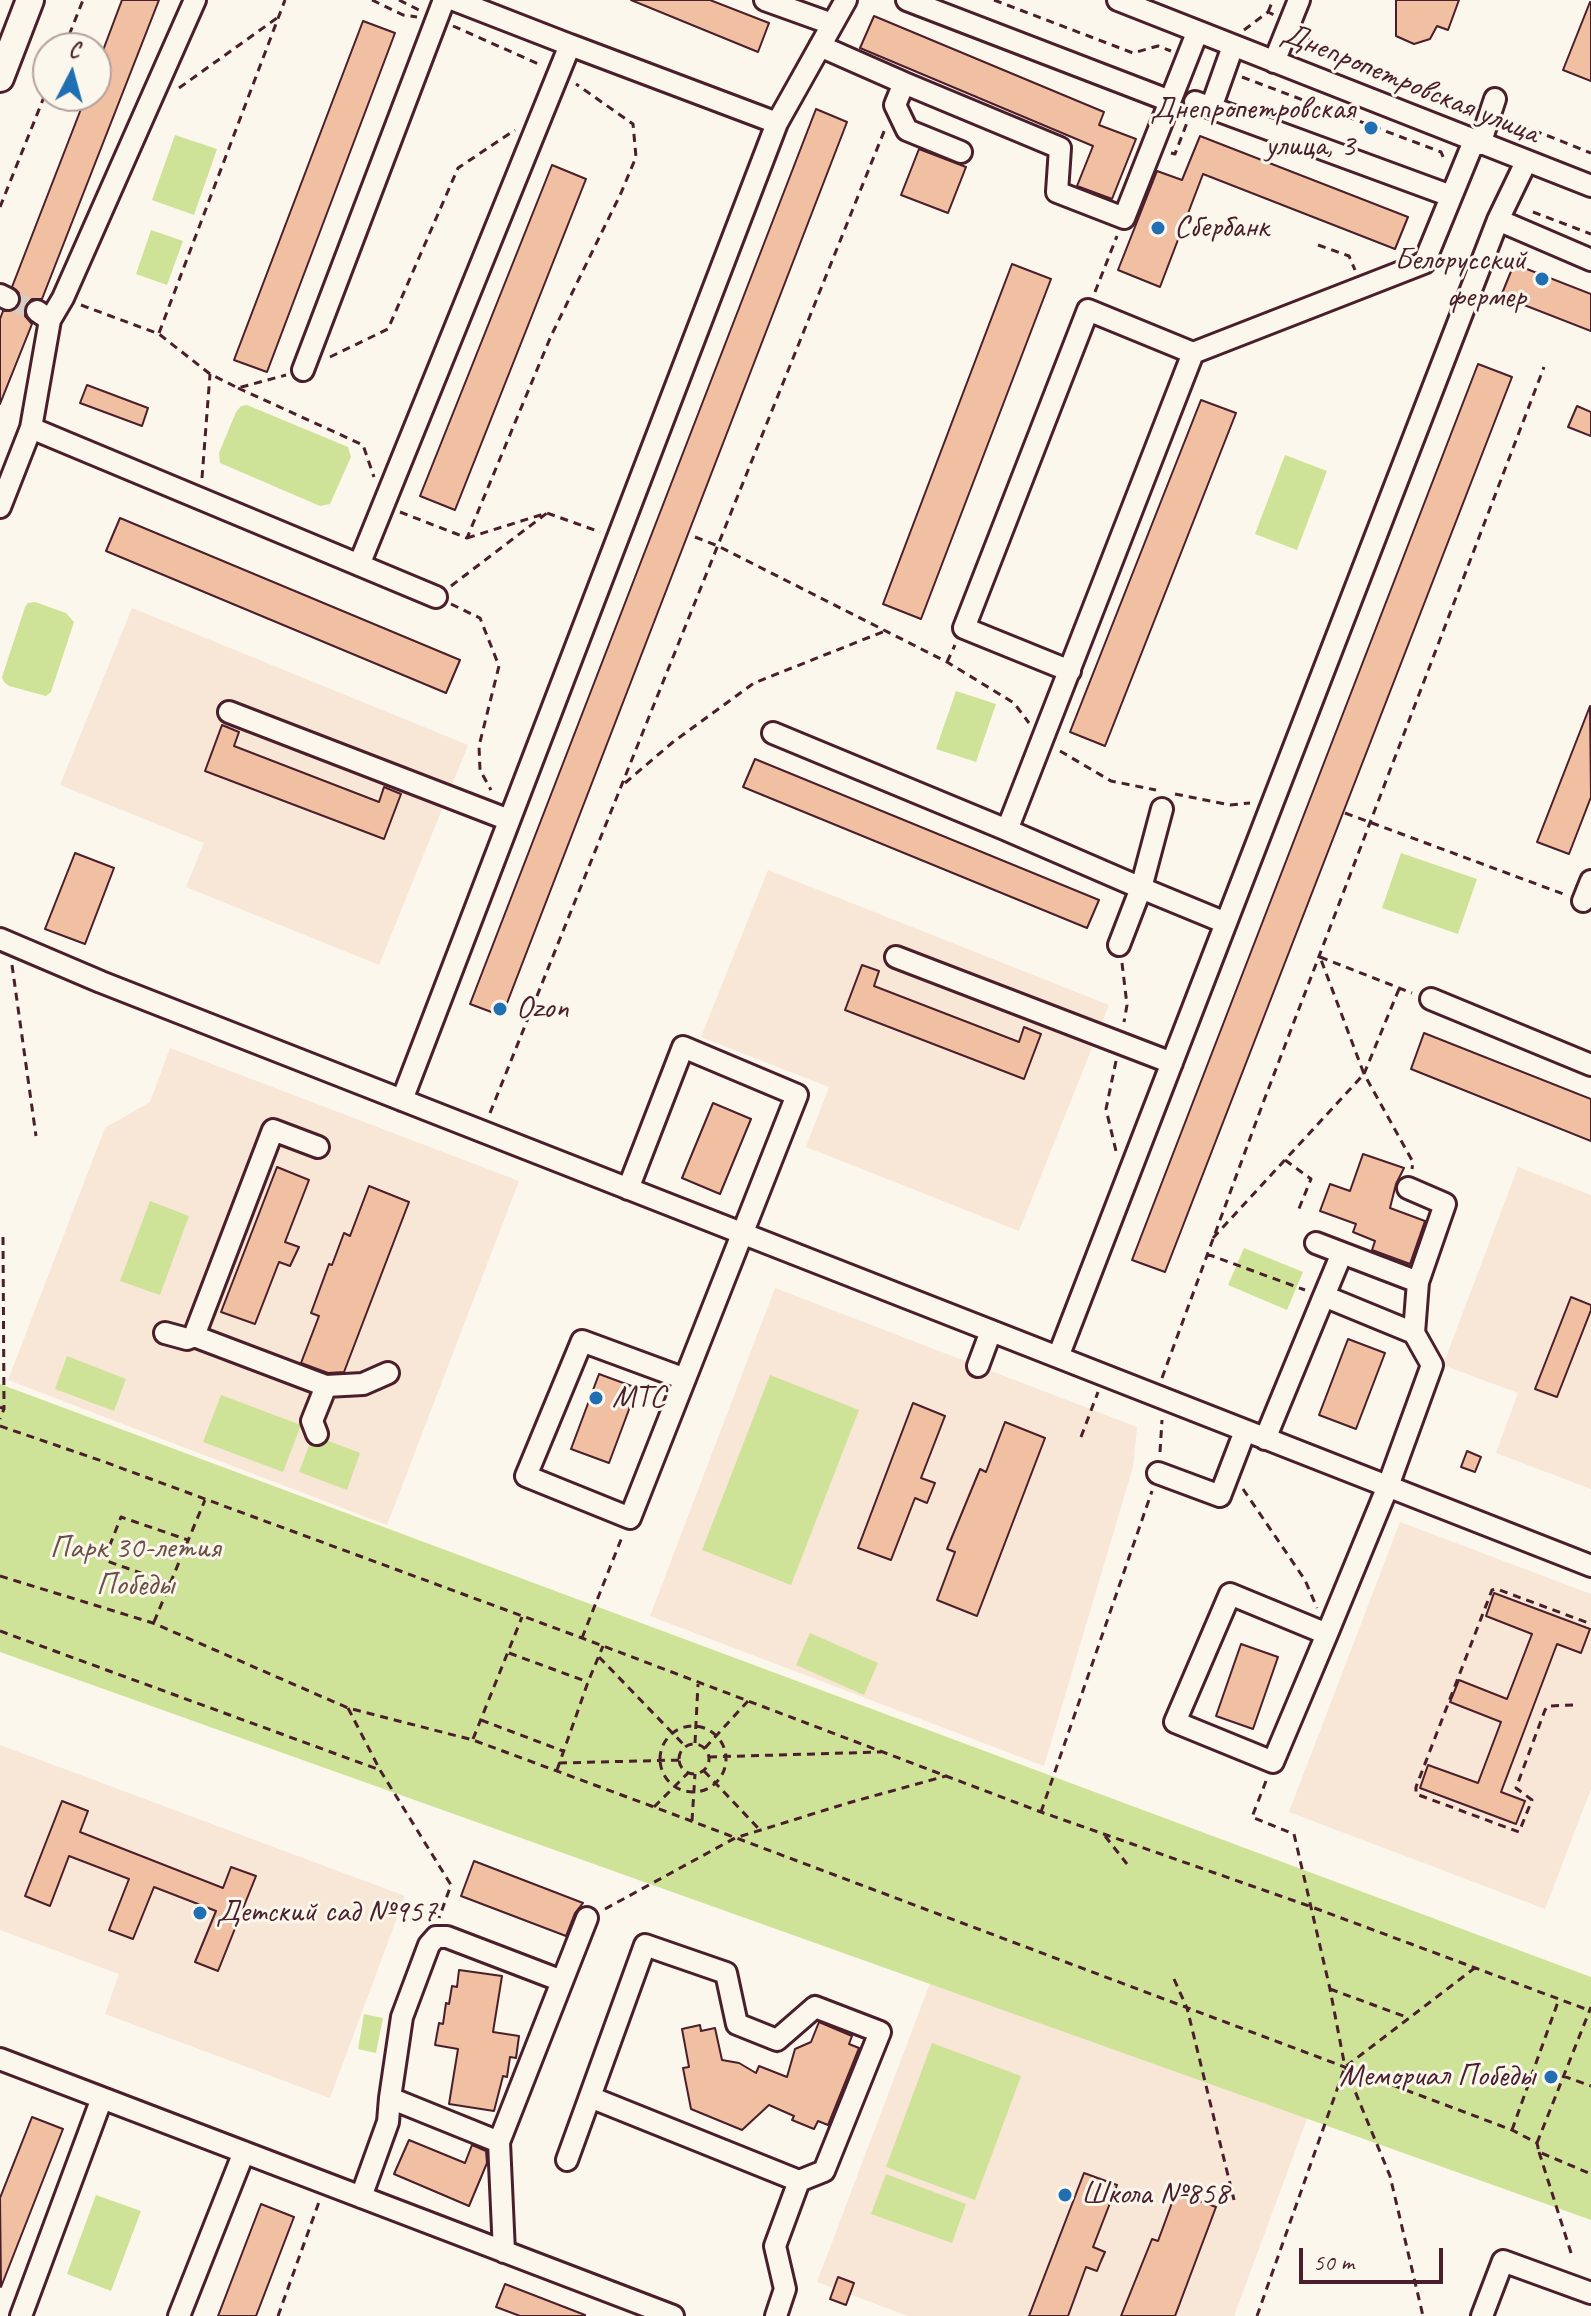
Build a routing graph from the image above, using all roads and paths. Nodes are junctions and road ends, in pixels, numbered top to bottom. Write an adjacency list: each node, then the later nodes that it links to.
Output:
1 (30, 0): 29 (main road)
2 (83, 0): 20 (path)
3 (195, 0): 31 (street)
4 (285, 0): 17 (path)
5 (372, 0): 15 (path)
6 (399, 0): 15 (path)
7 (454, 0): 23 (street)
8 (765, 0): 19 (street)
9 (846, 0): 19 (street)
10 (907, 0): 32 (street)
11 (994, 0): 25 (path)
12 (1118, 0): 21 (street, Днепропетровская улица)
13 (1271, 0): 16 (path)
14 (1299, 0): 18 (street)
15 (440, 9): 28 (path); 58 (street)
16 (1268, 12): 18 (path); 22 (path)
17 (279, 17): 31 (path); 55 (path)
18 (1291, 21): 26 (street); 35 (path)
19 (832, 24): 24 (street)
20 (70, 32)
21 (1197, 33): 22 (street, Днепропетровская улица); 25 (street)
22 (1239, 38): 26 (street, Днепропетровская улица); 27 (street)
23 (570, 45): 28 (street); 38 (street)
24 (820, 46): 30 (street); 38 (street)
25 (1188, 57): 32 (street)
26 (1274, 62): 39 (street, Днепропетровская улица)
27 (1225, 71): 34 (street); 45 (path)
28 (560, 74): 36 (street); 68 (path)
29 (0, 78)
30 (904, 83): 33 (street); 48 (street)
31 (156, 87): 53 (street)
32 (1170, 101): 48 (street)
33 (895, 105): 40 (street); 70 (path)
34 (1203, 105): 42 (path); 45 (street)
35 (1493, 106): 39 (street); 41 (path)
36 (545, 109): 58 (path); 64 (street)
37 (38, 112): 46 (path)
38 (777, 123): 69 (street)
39 (1477, 143): 43 (street, Днепропетровская улица); 45 (street)
40 (961, 152)
41 (1591, 153)
42 (1175, 154)
43 (1526, 162): 44 (street, Днепропетровская улица); 47 (street)
44 (1591, 186)
45 (1454, 189): 56 (street)
46 (0, 207)
47 (1503, 211): 49 (path); 52 (street); 88 (street)
48 (1124, 218): 54 (path)
49 (1591, 234)
50 (1318, 245): 51 (path)
51 (1349, 256)
52 (1591, 260)
53 (63, 298): 55 (path); 61 (street)
54 (1088, 310): 56 (street); 74 (street)
55 (159, 334): 59 (path)
56 (1193, 353): 74 (street)
57 (1544, 367): 83 (path)
58 (303, 370): 60 (path)
59 (210, 374): 60 (path); 63 (path)
60 (238, 388): 62 (path)
61 (31, 428): 65 (street); 71 (street)
62 (363, 445)
63 (203, 462)
64 (384, 506): 68 (path); 71 (street)
65 (0, 507)
66 (547, 513): 68 (path); 69 (path); 72 (path)
67 (695, 537): 70 (path)
68 (467, 538)
69 (617, 539): 82 (street)
70 (718, 546): 73 (path); 78 (path)
71 (359, 565): 72 (street)
72 (436, 597): 82 (path)
73 (885, 631): 77 (path); 78 (path)
74 (1070, 671): 77 (street)
75 (229, 712): 82 (street)
76 (773, 733): 84 (street)
77 (1042, 741): 79 (path); 84 (street)
78 (622, 785): 101 (path)
79 (1163, 797): 80 (path); 86 (street)
80 (1230, 805)
81 (1345, 813): 83 (path)
82 (509, 820): 100 (street)
83 (1372, 823): 87 (path); 92 (path)
84 (1007, 830): 86 (street)
85 (1591, 881): 87 (street)
86 (1141, 888): 88 (street); 90 (street)
87 (1583, 901)
88 (1226, 923): 97 (street)
89 (5, 941): 100 (street); 102 (path)
90 (1119, 945): 95 (path)
91 (896, 957): 97 (street)
92 (1320, 957): 93 (path); 99 (path); 111 (path)
93 (1399, 989): 94 (path); 99 (path)
94 (1431, 999): 98 (street)
95 (1121, 1035)
96 (1118, 1049): 105 (path)
97 (1172, 1063): 105 (street)
98 (1591, 1065)
99 (1364, 1074): 104 (path); 106 (path)
100 (402, 1100): 101 (street)
101 (482, 1132): 107 (street)
102 (36, 1136)
103 (318, 1147): 120 (street)
104 (1285, 1160): 108 (path); 111 (path)
105 (1124, 1186): 121 (street)
106 (1408, 1188): 115 (street)
107 (628, 1189): 109 (street); 109 (street)
108 (1298, 1211)
109 (742, 1234): 117 (street); 124 (street)
110 (3, 1237): 128 (path)
111 (1212, 1239): 114 (path)
112 (1316, 1243): 113 (street)
113 (1342, 1253): 115 (street); 116 (street)
114 (1207, 1254): 116 (path); 127 (path)
115 (1418, 1282): 119 (street)
116 (1324, 1296): 119 (street); 134 (street)
117 (991, 1331): 121 (street); 122 (street)
118 (165, 1333): 120 (street)
119 (1414, 1333): 137 (street)
120 (194, 1336): 126 (street)
121 (1058, 1357): 127 (street)
122 (978, 1366)
123 (388, 1373): 126 (street)
124 (685, 1379): 124 (street)
125 (1101, 1385): 133 (path)
126 (326, 1386): 131 (street)
127 (1156, 1396): 132 (street); 136 (path)
128 (2, 1408): 129 (path)
129 (0, 1419)
130 (0, 1426): 138 (path)
131 (310, 1426)
132 (1245, 1431): 134 (street); 135 (street)
133 (1081, 1437)
134 (1265, 1439): 137 (street)
135 (1234, 1459): 136 (street); 148 (path)
136 (1158, 1473): 185 (path)
137 (1388, 1486): 141 (street); 148 (street)
138 (205, 1500): 139 (path); 144 (path)
139 (188, 1540): 143 (path); 143 (path)
140 (614, 1558): 150 (path)
141 (1591, 1566)
142 (0, 1576): 145 (path)
143 (169, 1583): 145 (path)
144 (522, 1617): 150 (path); 152 (path)
145 (153, 1623): 158 (path)
146 (1591, 1624): 157 (path)
147 (0, 1631): 149 (path); 175 (path)
148 (1327, 1634): 173 (street); 173 (street)
149 (0, 1637)
150 (582, 1638): 151 (path)
151 (603, 1646): 153 (path); 155 (path)
152 (507, 1653): 154 (path); 159 (path)
153 (599, 1656): 154 (path); 161 (path)
154 (588, 1682): 167 (path)
155 (698, 1684): 156 (path); 160 (path)
156 (748, 1701): 162 (path); 168 (path)
157 (1573, 1705)
158 (348, 1708): 163 (path); 175 (path)
159 (481, 1720): 163 (path); 167 (path)
160 (696, 1726): 161 (path); 162 (path); 164 (path)
161 (673, 1733): 165 (path); 171 (path)
162 (716, 1736): 166 (path); 169 (path)
163 (473, 1740): 177 (path)
164 (695, 1743): 165 (path); 166 (path)
165 (685, 1746): 172 (path)
166 (705, 1748): 170 (path)
167 (563, 1751): 174 (path)
168 (884, 1752): 169 (path); 180 (path)
169 (726, 1756): 170 (path); 181 (path)
170 (709, 1757): 176 (path)
171 (660, 1760): 172 (path); 174 (path); 182 (path)
172 (679, 1760): 178 (path)
173 (1273, 1762): 191 (path)
174 (559, 1763): 177 (path)
175 (380, 1770): 193 (path)
176 (704, 1771): 179 (path); 181 (path)
177 (556, 1772): 184 (path)
178 (688, 1773): 179 (path); 182 (path)
179 (695, 1774): 183 (path)
180 (948, 1776): 185 (path); 187 (path)
181 (716, 1782): 183 (path); 187 (path)
182 (675, 1785): 183 (path); 184 (path)
183 (694, 1791): 186 (path)
184 (654, 1807): 186 (path)
185 (1041, 1812): 188 (path)
186 (692, 1821): 189 (path)
187 (761, 1830): 189 (path)
188 (1105, 1836): 190 (path); 191 (path)
189 (735, 1838): 192 (path); 199 (path)
190 (1127, 1864)
191 (1309, 1906): 194 (path); 197 (path)
192 (587, 1918): 196 (street)
193 (436, 1937): 196 (street); 208 (street)
194 (1476, 1967): 198 (path); 201 (path)
195 (1174, 1979): 199 (path)
196 (562, 1981): 210 (street)
197 (1330, 1989): 201 (path); 203 (path)
198 (1559, 1999): 200 (path); 209 (path)
199 (1187, 2008): 203 (path); 219 (path)
200 (1590, 2010): 204 (path)
201 (1409, 2018): 203 (path)
202 (0, 2059): 207 (street)
203 (1345, 2067): 209 (path); 228 (path); 229 (path)
204 (1563, 2076): 205 (path); 211 (path)
205 (1591, 2086)
206 (590, 2097): 214 (street); 216 (street); 216 (street)
207 (102, 2098): 212 (street); 223 (street)
208 (390, 2098): 210 (street); 218 (street)
209 (1512, 2130): 211 (path)
210 (499, 2142): 220 (street)
211 (1537, 2143): 213 (path)
212 (244, 2152): 217 (street); 224 (street)
213 (1539, 2152): 215 (path); 221 (path)
214 (567, 2160)
215 (1591, 2174)
216 (799, 2181): 227 (street)
217 (326, 2183): 218 (street); 225 (path)
218 (361, 2197): 220 (street)
219 (1234, 2200)
220 (504, 2252): 226 (street)
221 (1572, 2256)
222 (1591, 2293): 230 (street)
223 (21, 2316)
224 (179, 2316)
225 (278, 2316)
226 (673, 2316)
227 (776, 2316)
228 (1257, 2316)
229 (1423, 2316)
230 (1482, 2316)

